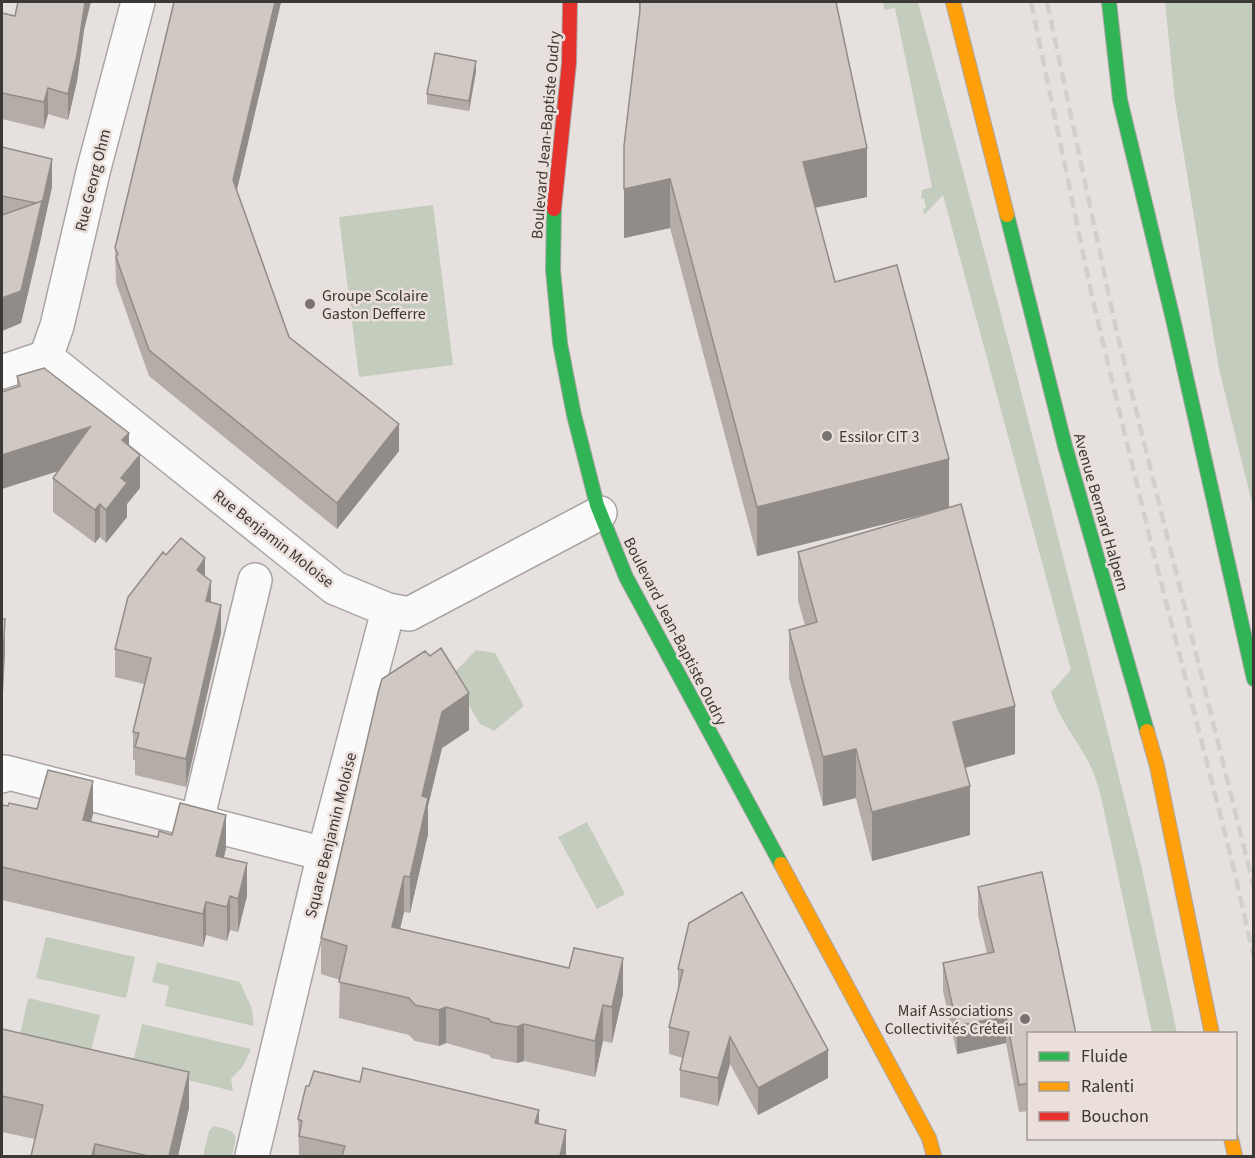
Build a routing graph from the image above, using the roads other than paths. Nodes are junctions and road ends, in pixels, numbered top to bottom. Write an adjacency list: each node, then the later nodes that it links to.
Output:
1 (138, 2): 5 (street, Rue Georg Ohm)
2 (570, 2): 7 (main road, Boulevard Jean-Baptiste Oudry)
3 (953, 2): 14 (main road, Avenue Bernard Halpern)
4 (1109, 2): 10 (main road)
5 (46, 357): 6 (street); 7 (street, Rue Benjamin Moloise)
6 (2, 372)
7 (600, 513): 17 (main road, Boulevard Jean-Baptiste Oudry)
8 (255, 580): 12 (street)
9 (384, 626): 13 (street, Square Benjamin Moloise)
10 (1254, 679)
11 (2, 776): 12 (street)
12 (197, 821): 13 (street)
13 (324, 854): 16 (street, Square Benjamin Moloise)
14 (1212, 1032)
15 (1231, 1140): 18 (main road)
16 (252, 1156)
17 (934, 1156)
18 (1235, 1156)

